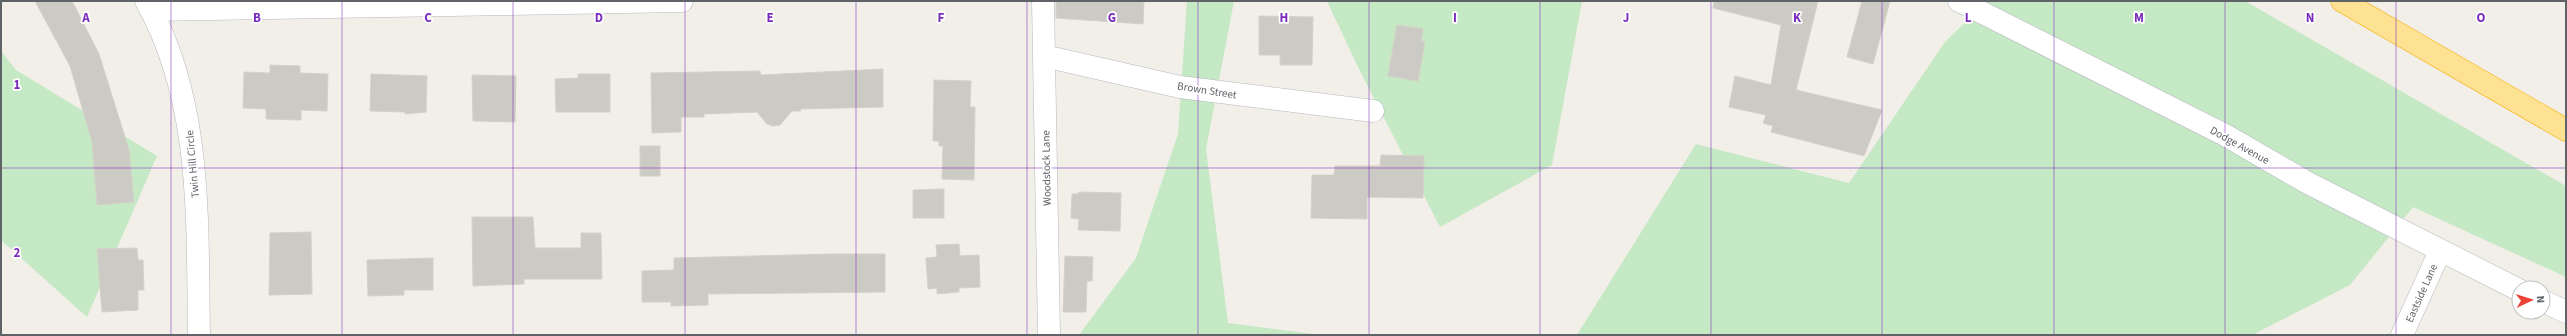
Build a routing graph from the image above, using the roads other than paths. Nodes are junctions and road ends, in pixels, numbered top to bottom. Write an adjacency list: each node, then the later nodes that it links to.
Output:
1 (682, 1): 5 (street)
2 (1043, 1): 6 (street, Woodstock Lane)
3 (1959, 1): 9 (street, Dodge Avenue)
4 (2342, 1): 8 (highway)
5 (149, 6): 13 (street, Twin Hill Circle)
6 (1044, 56): 7 (street, Brown Street); 14 (street, Woodstock Lane)
7 (1373, 111)
8 (2566, 130)
9 (2440, 250): 10 (street, Dodge Avenue); 15 (street, Eastside Lane)
10 (2511, 286)
11 (2551, 305): 12 (street)
12 (2566, 312)
13 (199, 335)
14 (1049, 335)
15 (2402, 335)

